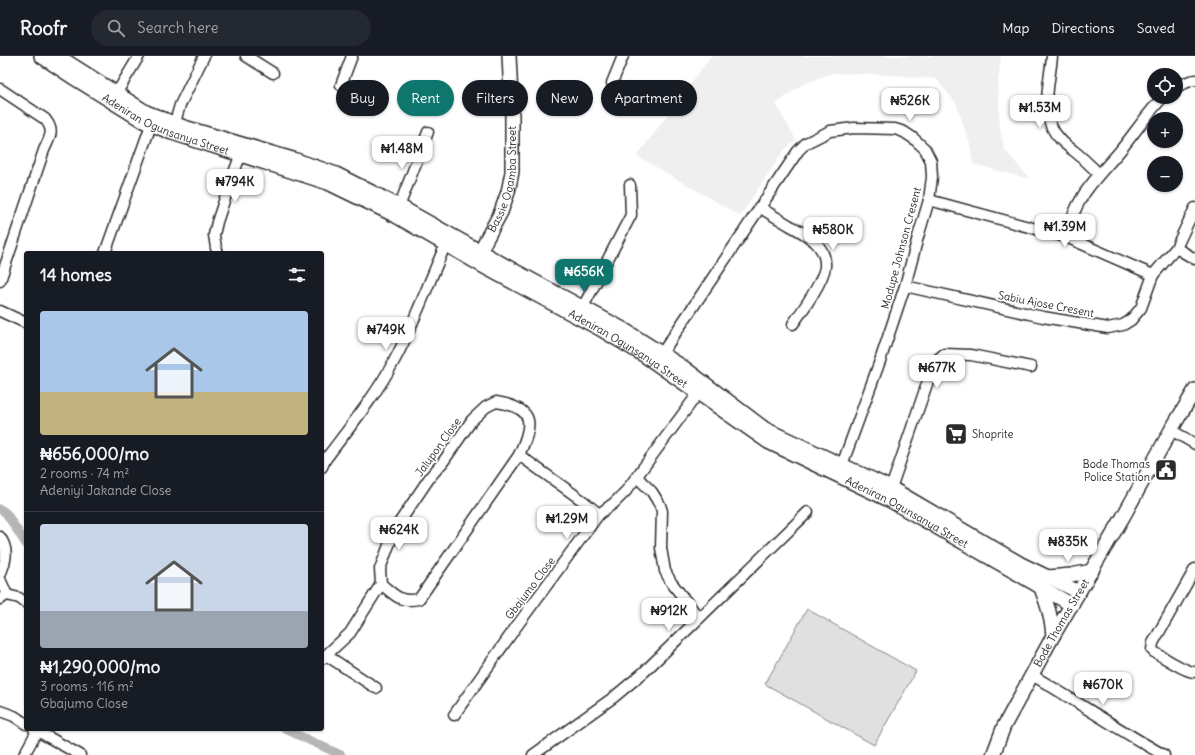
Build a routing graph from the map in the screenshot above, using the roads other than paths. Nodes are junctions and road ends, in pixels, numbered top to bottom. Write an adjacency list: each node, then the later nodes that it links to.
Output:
1 (41, 56): 16 (main road, Adeniran Ogunsanya Street)
2 (58, 56): 16 (main road, Adeniran Ogunsanya Street)
3 (139, 56): 16 (street)
4 (204, 56): 19 (street)
5 (246, 56): 10 (street)
6 (352, 56): 11 (street)
7 (509, 56): 33 (main road, Bassie Ogamba Street)
8 (624, 56): 12 (street)
9 (1052, 56): 22 (street)
10 (273, 72)
11 (343, 80)
12 (613, 80)
13 (1195, 80): 14 (street)
14 (1183, 84)
15 (0, 89): 36 (street)
16 (114, 98): 18 (main road, Adeniran Ogunsanya Street); 19 (main road, Adeniran Ogunsanya Street)
17 (1158, 104): 22 (street)
18 (151, 125): 19 (main road, Adeniran Ogunsanya Street); 31 (street)
19 (173, 128): 21 (main road, Adeniran Ogunsanya Street); 27 (main road, Adeniran Ogunsanya Street)
20 (428, 132): 27 (street)
21 (241, 154): 27 (main road, Adeniran Ogunsanya Street); 32 (street)
22 (1099, 174): 28 (street)
23 (630, 185): 38 (street)
24 (929, 200): 25 (street, Modupe Johnson Cresent); 28 (street); 37 (street, Modupe Johnson Cresent)
25 (759, 207): 41 (street); 42 (street, Modupe Johnson Cresent)
26 (1195, 208): 30 (street)
27 (398, 211): 29 (main road, Adeniran Ogunsanya Street)
28 (1066, 237): 35 (street)
29 (449, 240): 33 (main road, Adeniran Ogunsanya Street); 42 (main road, Adeniran Ogunsanya Street); 49 (street)
30 (1176, 248): 34 (street); 35 (street)
31 (106, 251)
32 (217, 251)
33 (480, 251): 38 (main road, Adeniran Ogunsanya Street)
34 (1195, 259)
35 (1153, 275): 37 (street, Sabiu Ajose Cresent)
36 (0, 281)
37 (905, 286): 50 (street, Modupe Johnson Cresent)
38 (583, 306): 42 (main road, Adeniran Ogunsanya Street)
39 (0, 311): 40 (street)
40 (24, 322)
41 (793, 324)
42 (658, 358): 44 (main road, Adeniran Ogunsanya Street)
43 (1031, 367): 52 (street)
44 (701, 389): 50 (main road, Adeniran Ogunsanya Street); 51 (street, Gbajumo Close); 55 (main road, Adeniran Ogunsanya Street)
45 (1195, 390): 46 (main road, Bode Thomas Street)
46 (1171, 430): 47 (street); 58 (main road, Bode Thomas Street)
47 (1195, 444)
48 (519, 455): 54 (street); 62 (street, Jalupon Close); 62 (street, Jalupon Close)
49 (324, 461)
50 (842, 465): 52 (main road, Adeniran Ogunsanya Street)
51 (637, 478): 54 (street, Gbajumo Close); 67 (street)
52 (891, 488): 55 (main road, Adeniran Ogunsanya Street)
53 (808, 512): 67 (street)
54 (599, 514): 74 (street, Gbajumo Close)
55 (925, 515): 61 (main road, Adeniran Ogunsanya Street)
56 (0, 537): 59 (street)
57 (1195, 569): 70 (street)
58 (1092, 571): 61 (main road); 63 (main road, Bode Thomas Street)
59 (0, 575)
60 (0, 580): 64 (street)
61 (1044, 582): 63 (main road, Adeniran Ogunsanya Street); 66 (main road, Adeniran Ogunsanya Street); 68 (main road)
62 (381, 584): 69 (street, Jalupon Close)
63 (1079, 592): 66 (main road, Bode Thomas Street)
64 (3, 597): 65 (street)
65 (24, 601)
66 (1072, 605): 68 (main road, Bode Thomas Street)
67 (699, 618): 80 (street)
68 (1053, 636): 71 (main road, Bode Thomas Street)
69 (324, 657): 72 (street)
70 (1195, 672)
71 (1032, 675): 81 (main road, Bode Thomas Street); 82 (street)
72 (376, 688)
73 (0, 711): 75 (street)
74 (454, 715)
75 (24, 723)
76 (35, 731): 78 (street)
77 (37, 731): 79 (street)
78 (24, 755)
79 (80, 755)
80 (533, 755)
81 (993, 755)
82 (1164, 755)

